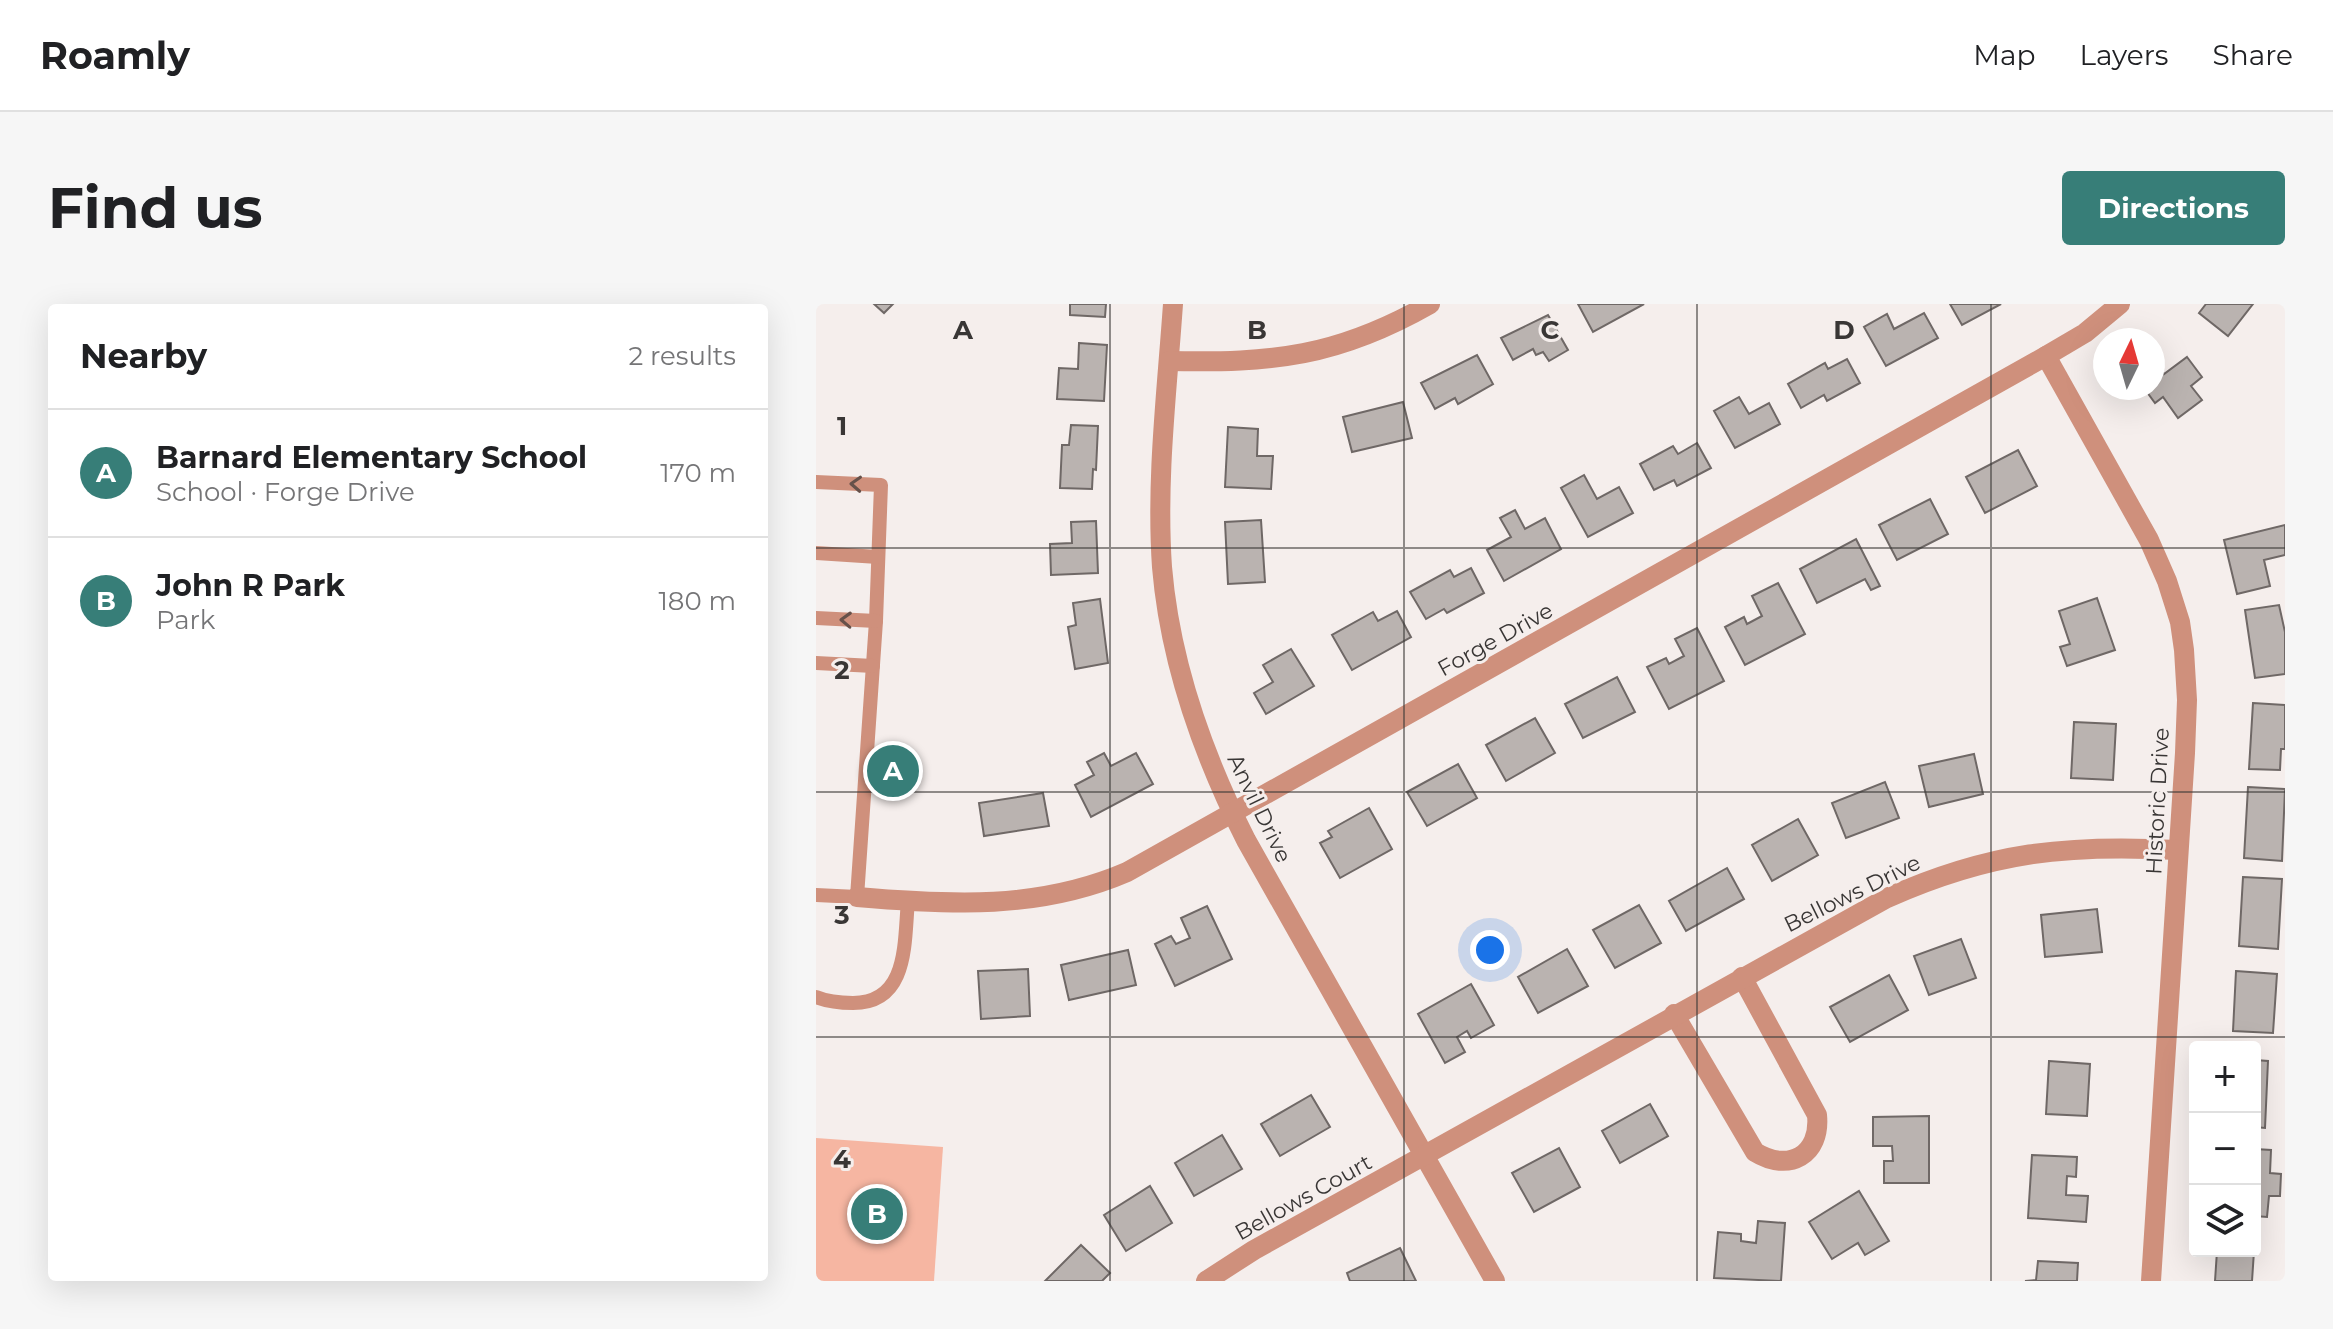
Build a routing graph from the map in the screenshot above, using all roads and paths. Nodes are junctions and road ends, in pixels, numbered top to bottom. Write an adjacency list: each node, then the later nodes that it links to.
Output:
1 (1173, 304): 5 (street, Anvil Drive)
2 (1430, 304): 5 (street)
3 (2120, 304): 4 (street, Forge Drive)
4 (2046, 356): 13 (street, Forge Drive); 14 (street, Historic Drive)
5 (1169, 361): 13 (street, Anvil Drive)
6 (816, 482): 8 (lane, one-way to 6)
7 (816, 553): 8 (lane)
8 (878, 557): 10 (lane)
9 (816, 618): 10 (lane, one-way to 9)
10 (876, 621): 12 (lane)
11 (816, 663): 12 (lane)
12 (873, 666): 16 (lane)
13 (1232, 814): 17 (street, Forge Drive); 21 (street, Anvil Drive)
14 (2178, 850): 18 (street, Bellows Drive); 24 (street, Historic Drive)
15 (816, 895): 16 (lane)
16 (857, 897): 17 (street, Forge Drive)
17 (908, 901): 19 (lane)
18 (1742, 977): 20 (street, Bellows Drive); 20 (street)
19 (816, 997)
20 (1674, 1014): 21 (street, Bellows Drive)
21 (1424, 1157): 22 (street, Bellows Court); 23 (street, Anvil Drive)
22 (1206, 1281)
23 (1495, 1281)
24 (2151, 1281)

